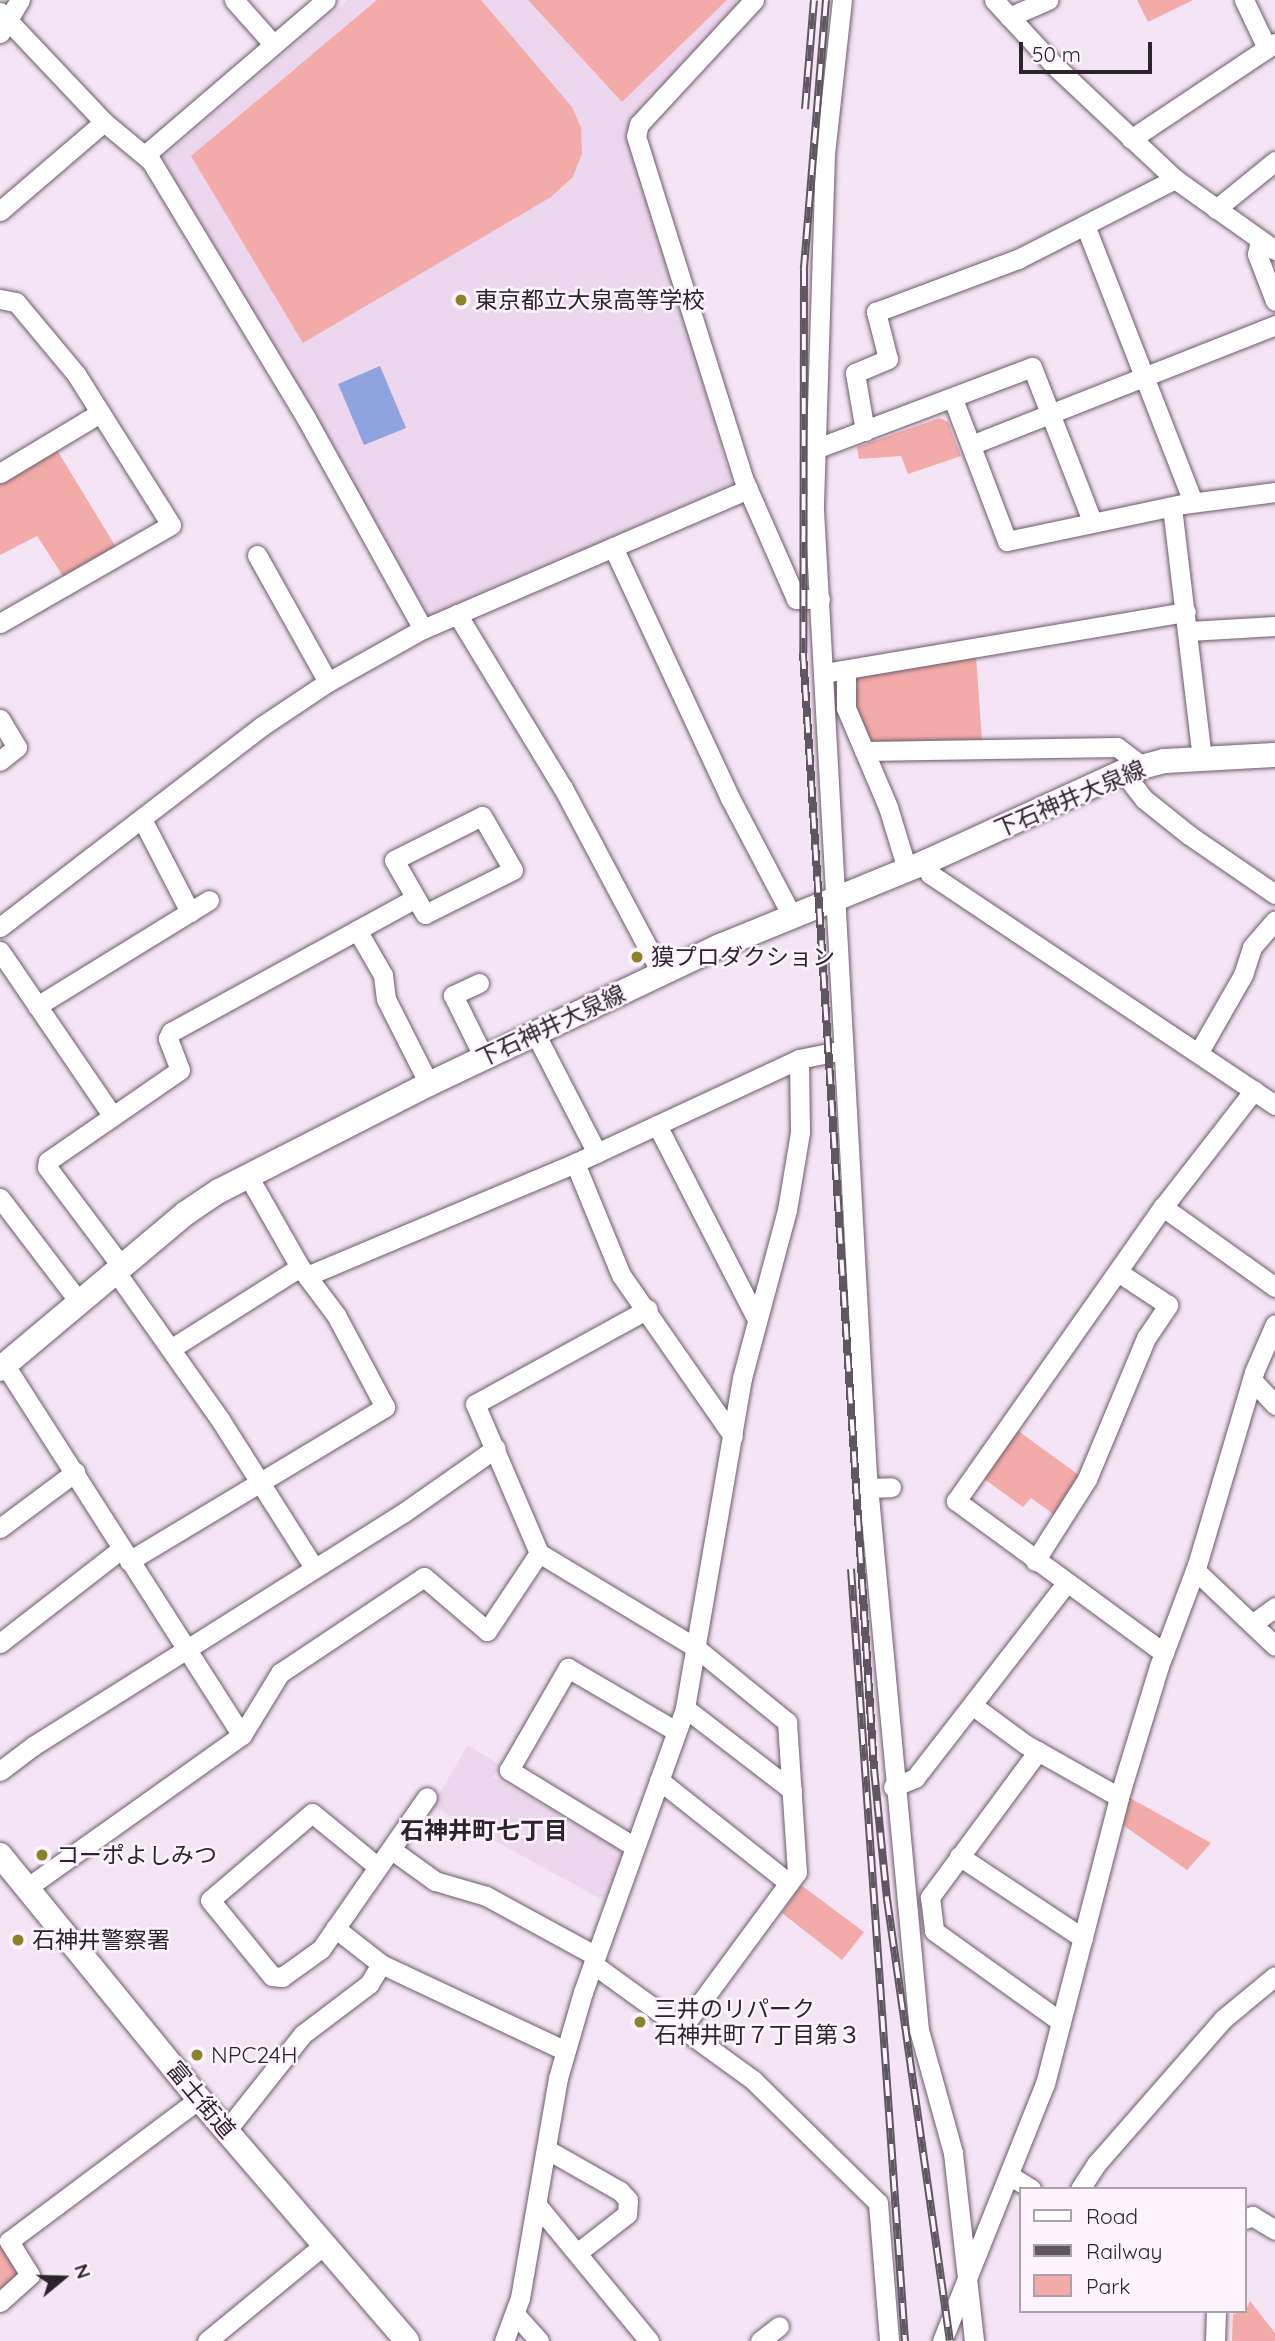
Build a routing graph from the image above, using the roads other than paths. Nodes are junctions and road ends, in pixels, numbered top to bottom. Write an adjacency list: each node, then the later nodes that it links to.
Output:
1 (20, 0): 10 (street)
2 (234, 0): 11 (street)
3 (326, 0): 11 (street)
4 (754, 0): 33 (street)
5 (842, 0): 31 (street)
6 (994, 0): 9 (street)
7 (1048, 0): 9 (street)
8 (1244, 0): 12 (street)
9 (1009, 18): 14 (street)
10 (2, 21): 13 (street)
11 (273, 44): 15 (street)
12 (1271, 46): 14 (street)
13 (104, 122): 15 (street); 19 (street)
14 (1131, 139): 17 (street)
15 (145, 155): 45 (street)
16 (1275, 161): 18 (street)
17 (1175, 179): 18 (street); 20 (street)
18 (1216, 209): 21 (street)
19 (0, 211)
20 (1085, 225): 25 (street); 29 (street)
21 (1268, 245): 23 (street)
22 (0, 299): 28 (street)
23 (1275, 301)
24 (1275, 325): 25 (street)
25 (1145, 375): 27 (street); 35 (street)
26 (953, 400): 27 (street); 29 (street); 30 (street)
27 (1051, 412): 30 (street); 37 (street)
28 (100, 413): 32 (street); 43 (street)
29 (865, 430): 31 (street)
30 (971, 444): 37 (street)
31 (815, 449): 40 (street)
32 (0, 473)
33 (748, 489): 38 (street); 40 (street)
34 (1275, 492): 35 (street)
35 (1194, 502): 36 (street)
36 (1172, 507): 37 (street); 42 (street)
37 (1092, 521)
38 (613, 547): 41 (street); 62 (street)
39 (257, 555): 48 (street)
40 (820, 599): 47 (street)
41 (457, 614): 45 (street); 67 (street)
42 (1188, 622): 44 (street); 46 (street); 52 (street)
43 (0, 623)
44 (1275, 626)
45 (422, 629): 48 (street)
46 (846, 670): 47 (street); 50 (street)
47 (824, 673): 58 (street)
48 (328, 682): 55 (street)
49 (0, 719): 53 (street)
50 (864, 751): 54 (street); 56 (street)
51 (1275, 755): 52 (main road, 下石神井大泉線)
52 (1202, 758): 54 (main road, 下石神井大泉線)
53 (0, 761)
54 (1132, 768): 56 (main road, 下石神井大泉線); 57 (street)
55 (142, 819): 61 (street); 64 (street)
56 (917, 865): 58 (main road, 下石神井大泉線); 72 (street)
57 (1275, 894)
58 (835, 898): 62 (main road, 下石神井大泉線); 71 (street)
59 (414, 899): 59 (street); 65 (street)
60 (209, 900): 61 (street)
61 (190, 912): 69 (street)
62 (792, 916): 67 (main road, 下石神井大泉線)
63 (1275, 921): 72 (street)
64 (1, 924)
65 (356, 930): 75 (street); 78 (street)
66 (0, 951): 69 (street)
67 (662, 974): 70 (main road, 下石神井大泉線)
68 (479, 983): 73 (street)
69 (37, 1006): 78 (street)
70 (535, 1033): 73 (main road, 下石神井大泉線); 80 (street)
71 (844, 1050): 74 (street); 102 (street)
72 (1200, 1050): 76 (street)
73 (484, 1058): 75 (main road, 下石神井大泉線)
74 (799, 1059): 79 (street); 91 (street)
75 (429, 1084): 82 (main road, 下石神井大泉線)
76 (1254, 1090): 77 (street); 84 (street)
77 (1275, 1105)
78 (112, 1115): 85 (street)
79 (657, 1125): 80 (street); 91 (street)
80 (597, 1153): 81 (street)
81 (575, 1163): 86 (street); 90 (street)
82 (248, 1176): 85 (main road, 下石神井大泉線); 86 (street)
83 (0, 1198): 89 (street)
84 (1163, 1207): 87 (street); 88 (street)
85 (119, 1270): 89 (main road, 下石神井大泉線); 93 (street)
86 (304, 1271): 93 (street); 100 (street)
87 (1118, 1272): 106 (street); 106 (street)
88 (1275, 1287)
89 (80, 1303): 94 (main road, 下石神井大泉線)
90 (648, 1309): 97 (street); 98 (street)
91 (756, 1318): 97 (street)
92 (1275, 1324): 95 (street)
93 (172, 1348): 100 (street)
94 (3, 1367): 99 (street)
95 (1252, 1380): 96 (street); 108 (street)
96 (1275, 1405)
97 (733, 1436): 115 (street)
98 (496, 1448): 104 (street); 107 (street)
99 (75, 1472): 103 (street); 105 (street)
100 (260, 1482): 105 (street); 107 (street)
101 (891, 1487): 102 (street)
102 (868, 1488): 124 (street)
103 (0, 1528)
104 (540, 1553): 115 (street); 120 (street)
105 (125, 1555): 112 (street); 114 (street)
106 (1035, 1561): 109 (street)
107 (313, 1566): 114 (street)
108 (1195, 1570): 111 (street); 116 (street)
109 (1066, 1583): 116 (street); 117 (street)
110 (1275, 1607): 111 (street)
111 (1252, 1624): 113 (street)
112 (0, 1643)
113 (1275, 1646)
114 (185, 1647): 120 (street); 122 (street)
115 (695, 1647): 118 (street); 125 (street)
116 (1164, 1653): 127 (street)
117 (972, 1705): 121 (street); 124 (street)
118 (685, 1708): 119 (street); 125 (street)
119 (676, 1731): 123 (street); 128 (street)
120 (242, 1735): 134 (street)
121 (1038, 1751): 127 (street); 130 (street)
122 (0, 1772)
123 (659, 1780): 128 (street); 133 (street)
124 (893, 1787): 154 (street)
125 (792, 1790): 133 (street)
126 (426, 1797): 129 (street)
127 (1119, 1797): 136 (street)
128 (635, 1847): 137 (street)
129 (392, 1850): 132 (street); 137 (street)
130 (959, 1856): 136 (street); 140 (street)
131 (2, 1862): 134 (main road, 富士街道)
132 (378, 1867): 135 (street); 135 (street)
133 (789, 1883): 141 (street)
134 (28, 1887): 143 (main road, 富士街道)
135 (335, 1928): 138 (street)
136 (1083, 1938): 140 (street)
137 (594, 1960): 141 (street); 142 (street)
138 (381, 1964): 142 (street); 144 (street)
139 (1275, 1976): 148 (street)
140 (1061, 2022): 146 (street)
141 (682, 2028): 165 (street)
142 (566, 2051): 145 (street)
143 (200, 2099): 144 (main road, 富士街道); 155 (street)
144 (226, 2131): 152 (main road, 富士街道)
145 (546, 2149): 149 (street); 153 (street)
146 (1009, 2175): 147 (street); 154 (street)
147 (1028, 2187)
148 (1081, 2187)
149 (537, 2205): 153 (street); 157 (street)
150 (1247, 2218): 151 (street)
151 (1275, 2230)
152 (324, 2245): 160 (street); 161 (main road, 富士街道)
153 (577, 2253): 159 (street)
154 (967, 2284): 166 (street); 167 (street)
155 (0, 2302)
156 (1216, 2313): 168 (street)
157 (514, 2314): 162 (street); 163 (street)
158 (779, 2326): 164 (street)
159 (641, 2338)
160 (207, 2341)
161 (407, 2341)
162 (504, 2341)
163 (539, 2341)
164 (760, 2341)
165 (889, 2341)
166 (942, 2341)
167 (974, 2341)
168 (1215, 2341)

